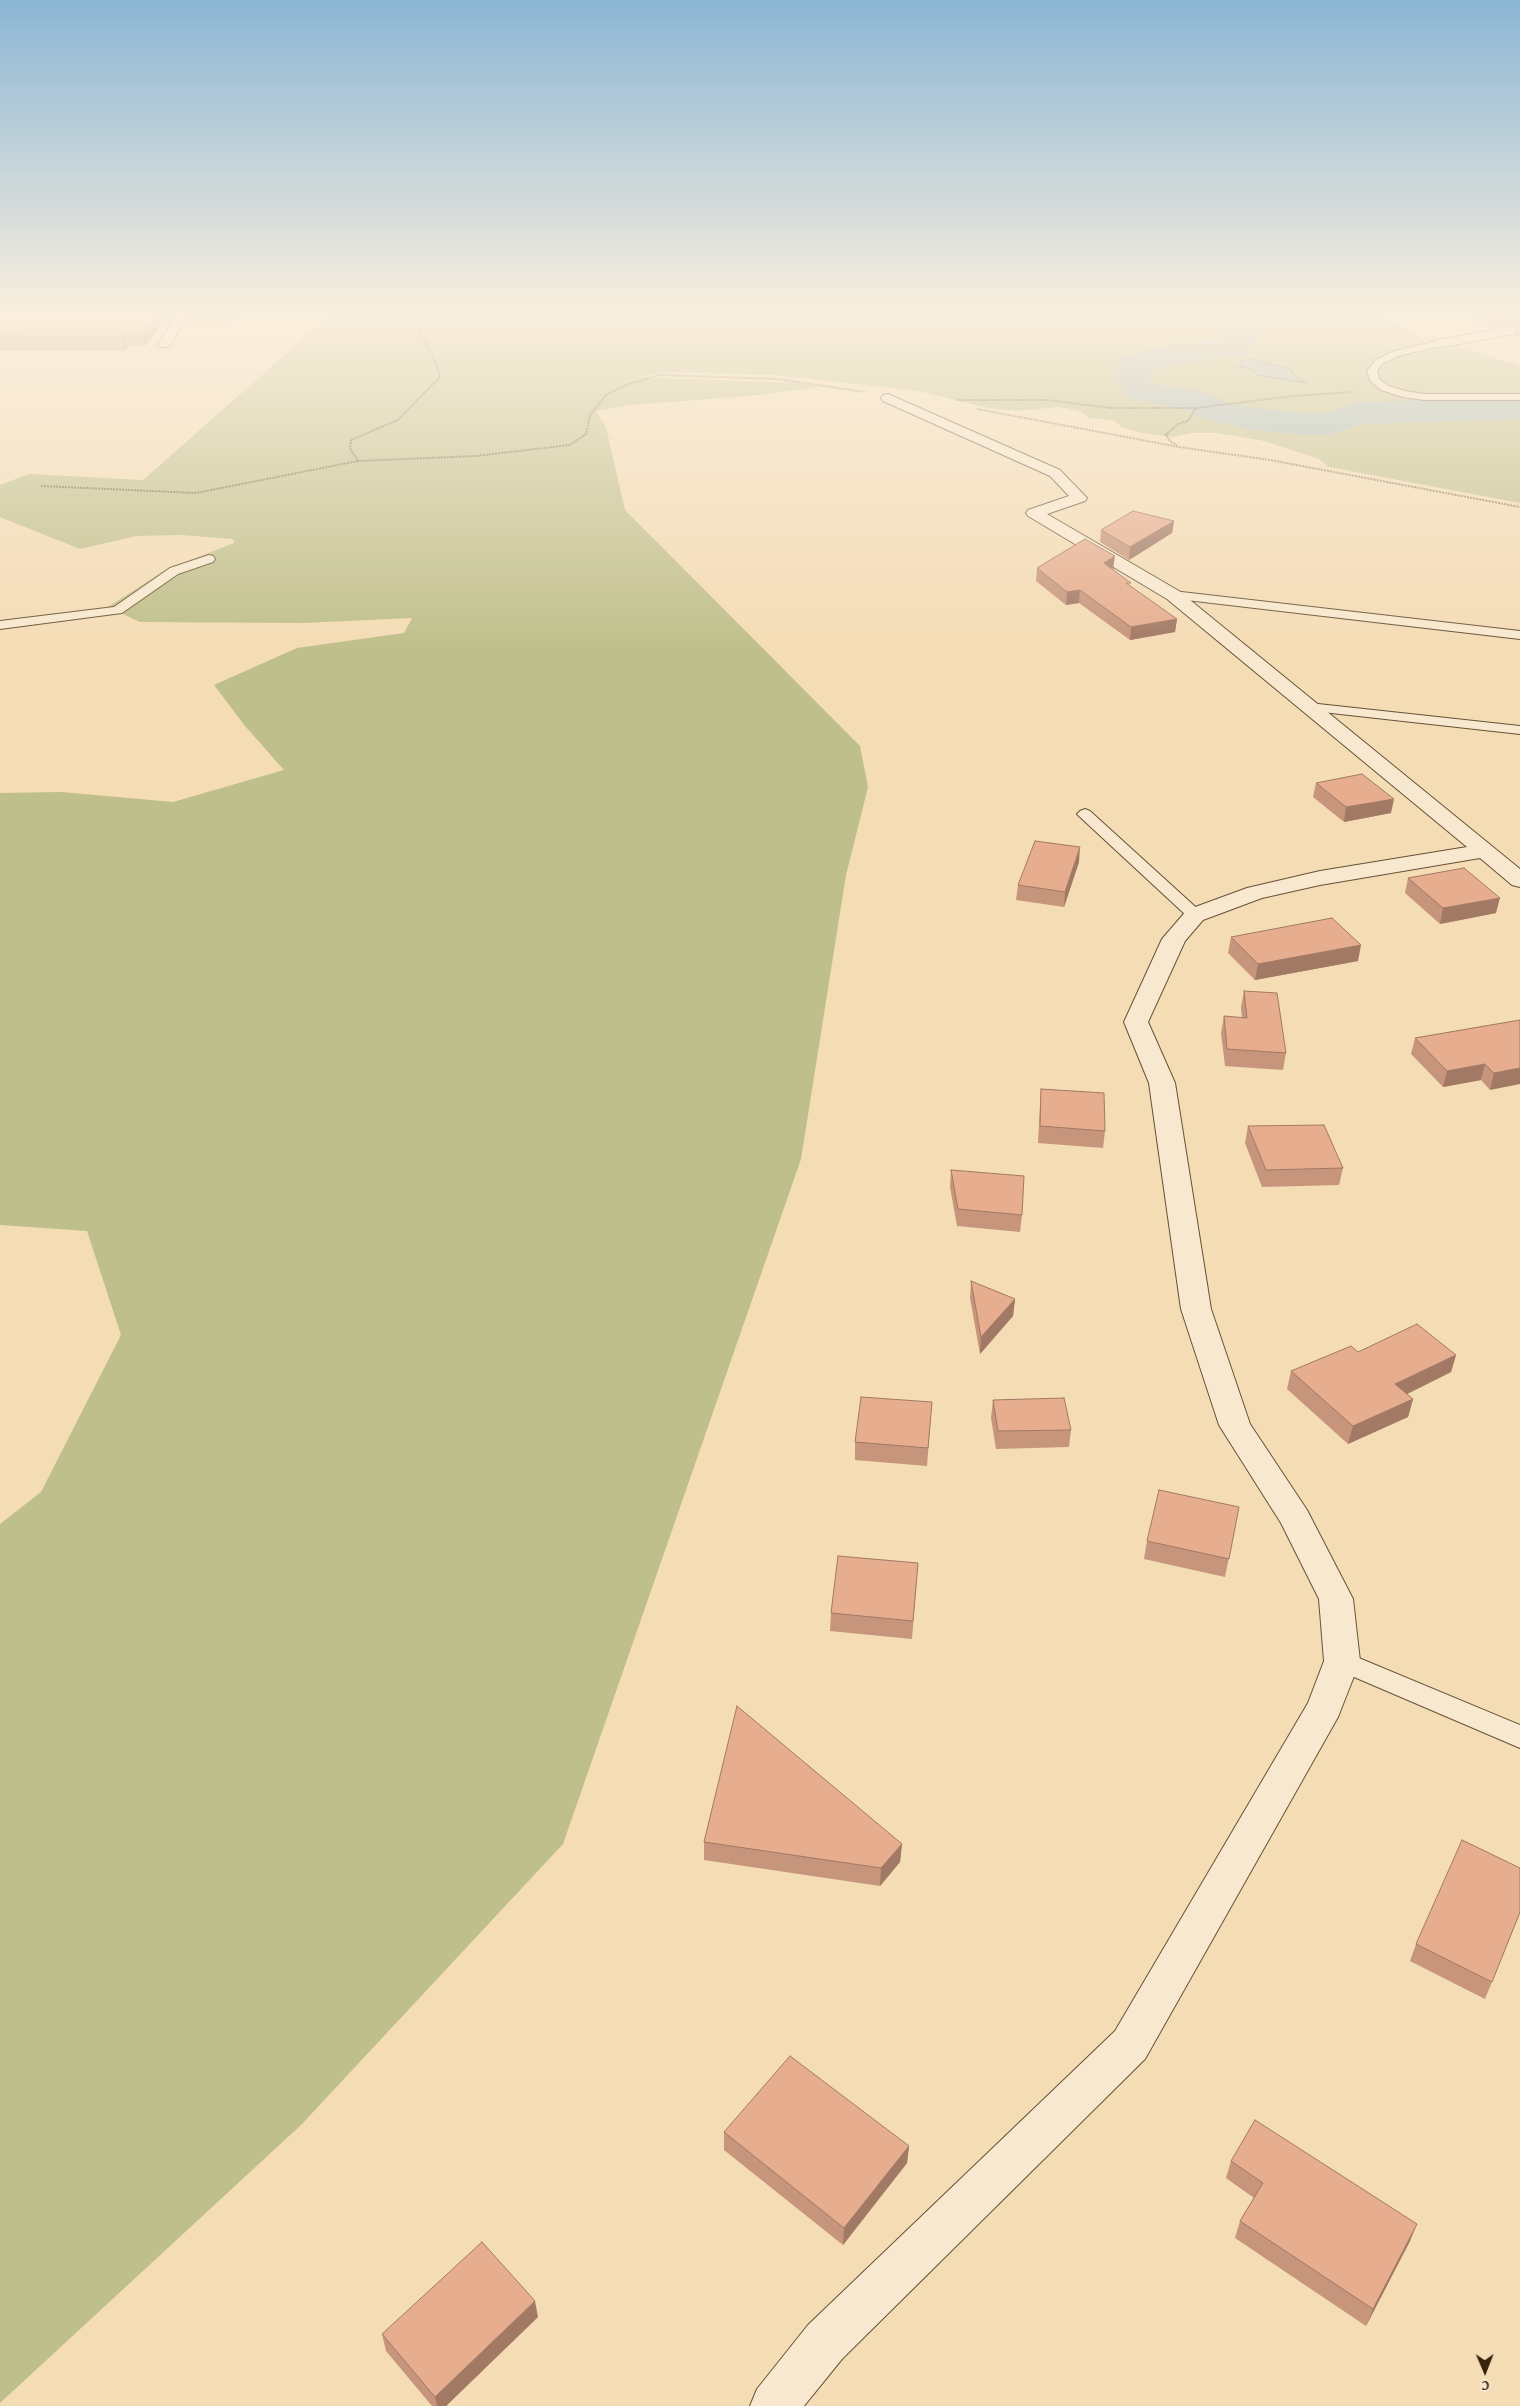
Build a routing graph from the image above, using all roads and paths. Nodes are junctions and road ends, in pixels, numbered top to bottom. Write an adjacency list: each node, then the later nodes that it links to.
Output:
1 (381, 427): 7 (path)
2 (587, 427): 7 (path)
3 (952, 427): 11 (street)
4 (1075, 427): 6 (path)
5 (1175, 427): 6 (path)
6 (1179, 447): 9 (path)
7 (358, 461): 8 (path)
8 (41, 486)
9 (1520, 508)
10 (209, 559): 12 (lane)
11 (1173, 595): 13 (lane); 14 (street)
12 (0, 625)
13 (1520, 635)
14 (1308, 707): 15 (lane); 17 (street)
15 (1520, 730)
16 (1085, 814): 19 (lane)
17 (1484, 851): 18 (street); 19 (street)
18 (1520, 880)
19 (1195, 915): 20 (street)
20 (1342, 1661): 21 (lane); 22 (street)
21 (1520, 1737)
22 (774, 2406)

